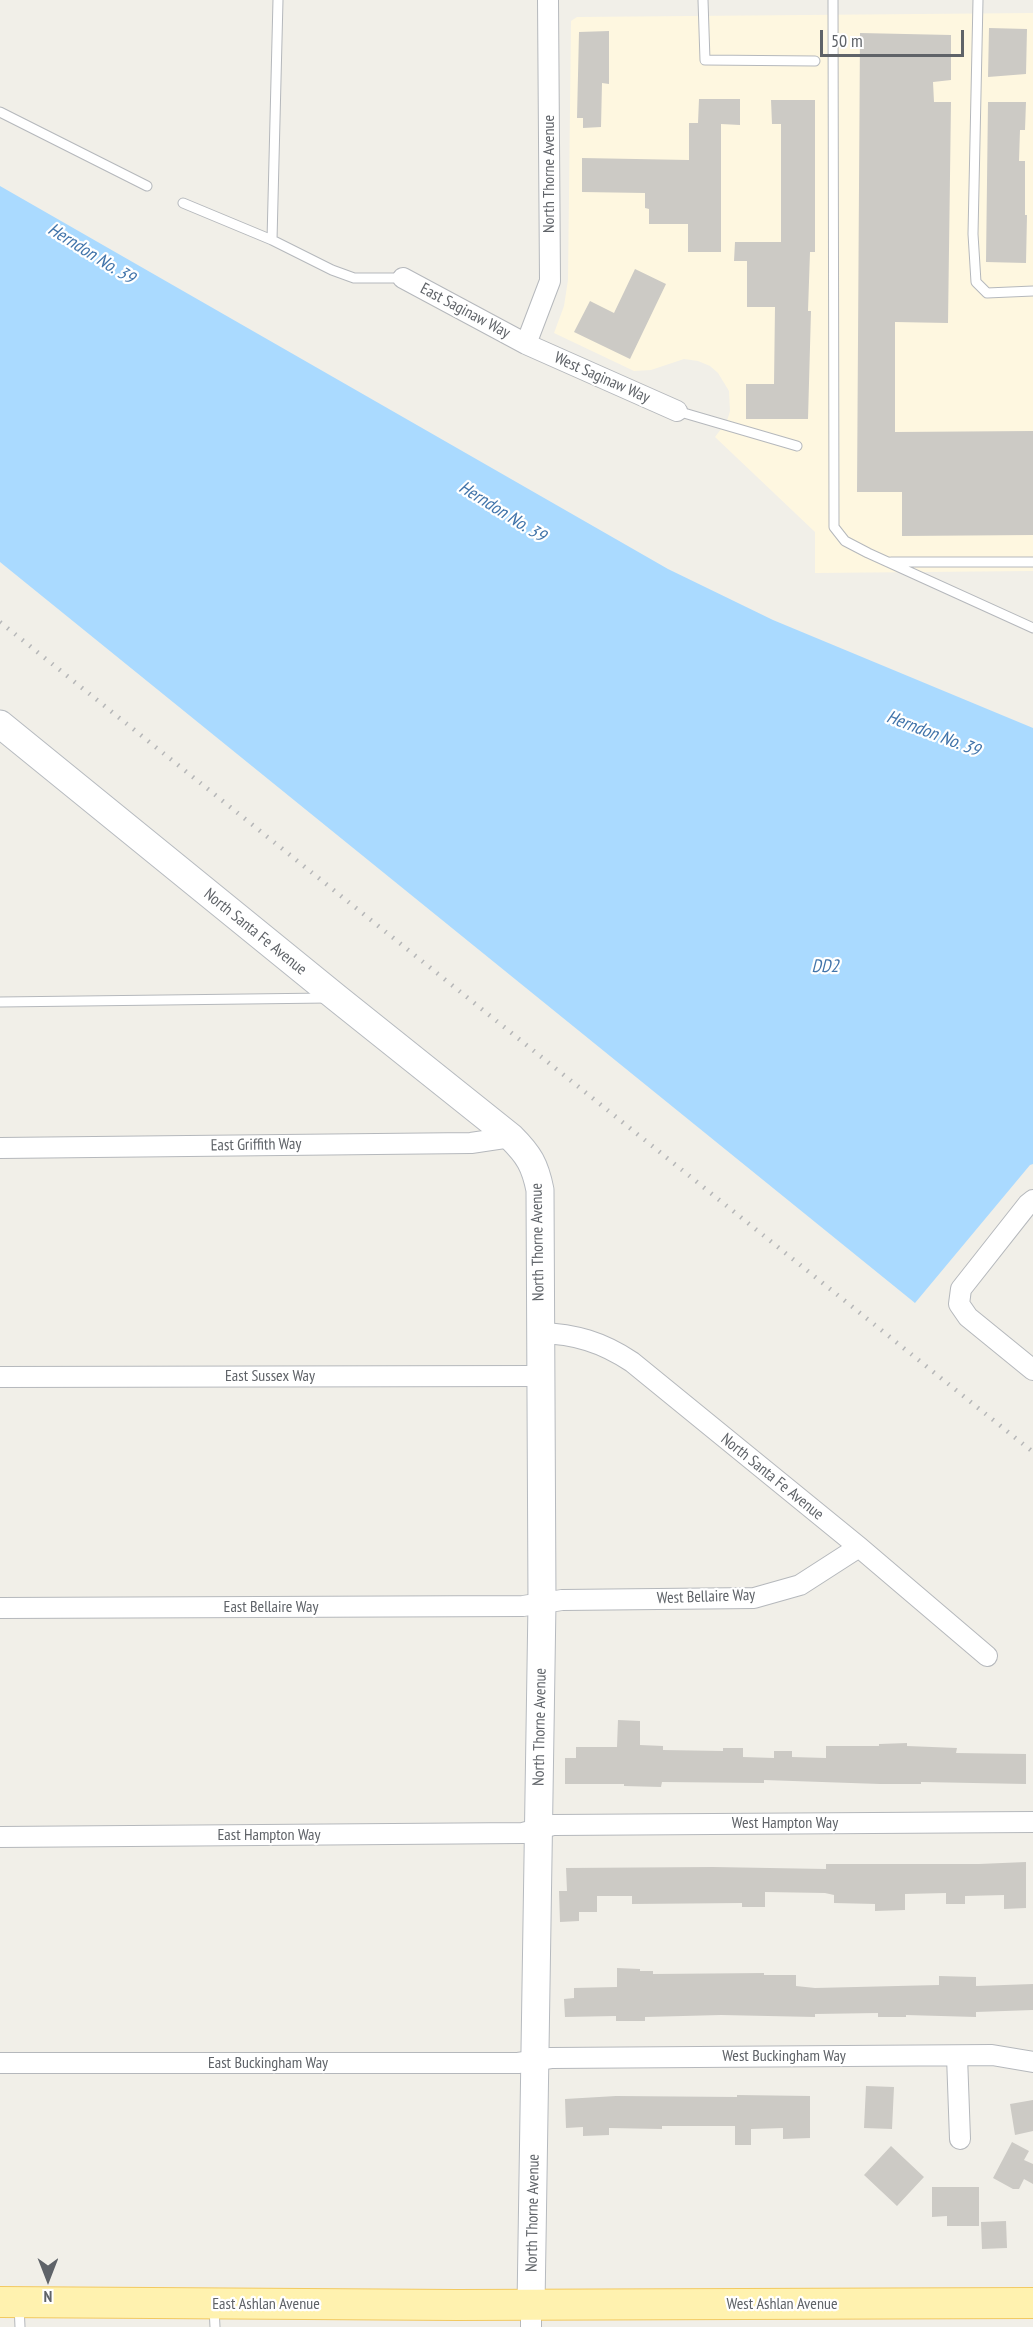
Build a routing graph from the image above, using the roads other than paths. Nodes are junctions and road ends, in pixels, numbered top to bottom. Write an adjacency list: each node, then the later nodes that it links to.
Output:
1 (278, 0): 10 (lane)
2 (548, 0): 13 (street, North Thorne Avenue)
3 (703, 0): 6 (lane)
4 (833, 0): 16 (lane)
5 (978, 0): 12 (lane)
6 (815, 61)
7 (0, 112): 8 (lane)
8 (147, 186)
9 (183, 203): 10 (lane)
10 (272, 240): 11 (lane)
11 (403, 278): 13 (street, East Saginaw Way)
12 (1033, 291)
13 (526, 344): 14 (street, West Saginaw Way)
14 (677, 411): 15 (lane)
15 (797, 446)
16 (887, 562): 17 (lane); 18 (lane)
17 (1033, 562)
18 (1033, 628)
19 (0, 724): 20 (street, North Santa Fe Avenue)
20 (337, 998): 21 (lane); 22 (street, North Santa Fe Avenue)
21 (0, 1002)
22 (511, 1137): 23 (street, East Griffith Way); 25 (street, North Thorne Avenue)
23 (0, 1148)
24 (1033, 1200): 26 (street)
25 (540, 1333): 27 (street, North Thorne Avenue); 29 (street, North Santa Fe Avenue)
26 (1033, 1370)
27 (540, 1376): 28 (street, East Sussex Way); 30 (street, North Thorne Avenue)
28 (0, 1377)
29 (859, 1547): 30 (street, West Bellaire Way); 32 (street, North Santa Fe Avenue)
30 (542, 1603): 31 (street, East Bellaire Way); 34 (street, North Thorne Avenue)
31 (0, 1608)
32 (987, 1656)
33 (1033, 1822): 34 (street, West Hampton Way)
34 (538, 1829): 35 (street, East Hampton Way); 37 (street, North Thorne Avenue)
35 (0, 1837)
36 (957, 2056): 37 (street, West Buckingham Way); 38 (street, West Buckingham Way); 40 (street)
37 (535, 2060): 39 (street, East Buckingham Way); 44 (street, North Thorne Avenue)
38 (1033, 2062)
39 (0, 2063)
40 (960, 2139)
41 (1033, 2303): 44 (main road, West Ashlan Avenue)
42 (13, 2311): 43 (main road, East Ashlan Avenue)
43 (215, 2315): 44 (main road, East Ashlan Avenue)
44 (531, 2316)

